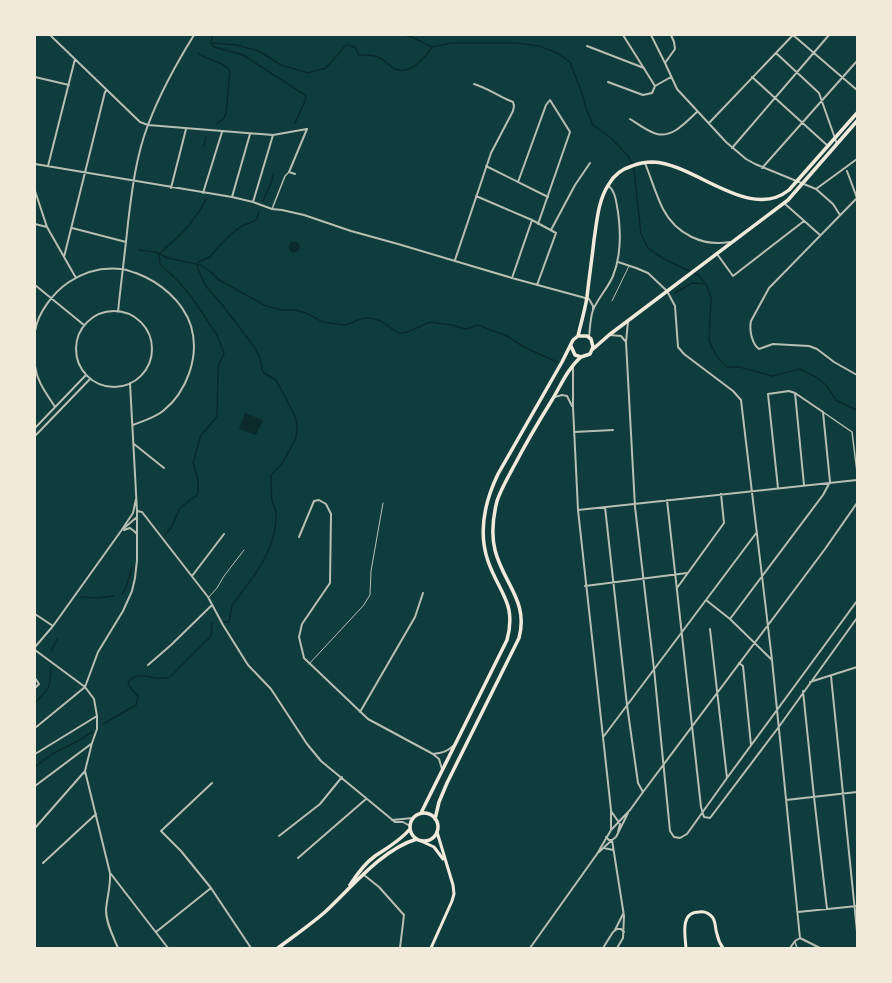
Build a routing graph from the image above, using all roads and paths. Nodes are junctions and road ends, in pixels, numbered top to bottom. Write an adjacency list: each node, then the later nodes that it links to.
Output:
1 (50, 35): 11 (street)
2 (194, 35): 34 (street)
3 (623, 35): 14 (street)
4 (652, 35): 13 (street)
5 (671, 35): 13 (street)
6 (793, 35): 9 (street); 10 (street)
7 (829, 35): 9 (street)
8 (587, 46): 14 (street)
9 (814, 52): 15 (street); 19 (street)
10 (776, 53): 15 (street); 18 (street)
11 (75, 59): 22 (street); 24 (street)
12 (857, 61): 19 (street)
13 (666, 62): 17 (street)
14 (644, 68): 23 (street)
15 (797, 73): 26 (street); 27 (street)
16 (35, 77): 22 (street)
17 (671, 77): 23 (street); 28 (street)
18 (752, 77): 26 (street); 33 (street)
19 (843, 77): 25 (street); 27 (street)
20 (608, 82): 23 (street)
21 (474, 84): 48 (street)
22 (69, 85): 47 (street)
23 (655, 86)
24 (107, 90): 34 (street); 51 (street)
25 (857, 90)
26 (775, 99): 32 (street); 42 (street)
27 (821, 102): 32 (street); 39 (street)
28 (697, 112): 30 (street); 33 (street)
29 (857, 113): 39 (main road)
30 (630, 119)
31 (857, 121): 40 (main road)
32 (803, 122): 41 (street); 49 (street)
33 (709, 123): 42 (street)
34 (148, 125): 35 (street); 54 (street)
35 (186, 129): 36 (street); 59 (street)
36 (222, 132): 37 (street); 62 (street)
37 (250, 134): 38 (street); 65 (street)
38 (273, 135): 52 (street); 67 (street)
39 (835, 138): 40 (street); 41 (main road)
40 (837, 144): 57 (main road)
41 (828, 146): 56 (main road)
42 (732, 148): 49 (street)
43 (857, 159): 60 (street)
44 (643, 162): 56 (main road); 58 (main road); 80 (street)
45 (590, 163): 77 (street)
46 (35, 164): 47 (street)
47 (48, 166): 51 (street)
48 (486, 166): 55 (street); 63 (street)
49 (762, 168): 56 (street)
50 (847, 171): 66 (street)
51 (85, 172): 54 (street); 76 (street)
52 (289, 172): 53 (street); 69 (street)
53 (295, 174)
54 (134, 181): 59 (street); 79 (street)
55 (518, 182): 64 (street); 64 (street)
56 (797, 182): 57 (street)
57 (802, 184): 60 (street); 68 (main road)
58 (608, 185): 84 (street); 93 (main road)
59 (171, 188): 62 (street)
60 (816, 189): 70 (street)
61 (35, 191): 75 (street)
62 (203, 194): 65 (street)
63 (476, 196): 71 (street); 83 (street)
64 (548, 197): 74 (street)
65 (232, 198): 67 (street)
66 (857, 198): 70 (street)
67 (253, 202): 69 (street)
68 (784, 203): 72 (street); 80 (main road)
69 (272, 209): 83 (street)
70 (840, 215): 78 (street)
71 (532, 220): 74 (street); 88 (street)
72 (804, 221): 78 (street); 81 (street)
73 (35, 224): 75 (street)
74 (538, 224): 77 (street)
75 (47, 227): 82 (street)
76 (72, 228): 79 (street); 82 (street)
77 (551, 230): 90 (street)
78 (820, 235): 110 (street)
79 (126, 242): 86 (street)
80 (733, 242): 81 (main road)
81 (716, 254): 91 (main road)
82 (64, 257): 87 (street)
83 (455, 260): 88 (street)
84 (618, 262): 85 (street); 95 (street)
85 (630, 266): 91 (street); 94 (lane)
86 (123, 269): 87 (street); 96 (street); 119 (street)
87 (76, 278): 92 (street)
88 (512, 278): 90 (street)
89 (35, 285): 92 (street)
90 (537, 285): 93 (street)
91 (667, 291): 97 (main road); 131 (street)
92 (51, 298): 98 (street); 99 (street)
93 (586, 299): 95 (street); 101 (main road)
94 (612, 301)
95 (593, 310): 102 (street)
96 (118, 312): 98 (street); 112 (street)
97 (628, 321): 100 (main road); 103 (street)
98 (84, 325): 109 (street)
99 (35, 331)
100 (609, 335): 103 (street); 105 (main road)
101 (578, 336): 102 (main road); 104 (main road)
102 (589, 338): 105 (main road)
103 (626, 342): 136 (street)
104 (571, 346): 106 (main road); 194 (main road)
105 (593, 349): 106 (main road)
106 (582, 357): 107 (main road)
107 (573, 365): 114 (main road); 116 (street)
108 (35, 366): 115 (street)
109 (86, 375): 111 (street); 115 (street)
110 (857, 376)
111 (90, 378): 112 (street); 123 (street)
112 (130, 383): 119 (street)
113 (795, 393): 117 (street); 129 (street); 130 (street)
114 (554, 397): 116 (street); 217 (main road)
115 (55, 407): 118 (street)
116 (573, 407): 122 (street)
117 (823, 412): 126 (street); 128 (street)
118 (36, 425): 120 (street)
119 (133, 425): 124 (street)
120 (35, 428)
121 (613, 430): 122 (street)
122 (574, 432): 139 (street)
123 (35, 436)
124 (134, 444): 125 (street); 133 (street)
125 (164, 468)
126 (857, 472)
127 (857, 480): 128 (street)
128 (830, 482): 129 (street); 151 (street)
129 (804, 485): 130 (street)
130 (778, 488): 131 (street)
131 (752, 491): 132 (street); 143 (street)
132 (721, 494): 134 (street); 148 (street)
133 (137, 496): 140 (street); 142 (street)
134 (668, 500): 136 (street); 149 (street)
135 (383, 503): 173 (lane)
136 (635, 503): 138 (street); 152 (street)
137 (857, 504): 164 (street)
138 (605, 507): 139 (street); 153 (street)
139 (578, 510): 154 (street)
140 (137, 511): 141 (street); 150 (street)
141 (137, 517): 142 (street); 145 (street)
142 (121, 531): 145 (street); 165 (street)
143 (758, 531): 151 (street); 158 (street)
144 (224, 534): 150 (street)
145 (137, 535): 182 (street)
146 (299, 537): 173 (street)
147 (244, 550): 157 (lane)
148 (688, 573): 149 (street); 155 (street)
149 (676, 575): 152 (street); 155 (street)
150 (192, 576): 157 (street)
151 (762, 576): 163 (street); 164 (street)
152 (643, 579): 153 (street); 177 (street)
153 (614, 582): 154 (street); 185 (street)
154 (585, 586): 192 (street)
155 (677, 588): 167 (street)
156 (423, 593): 187 (street)
157 (208, 597): 160 (street)
158 (706, 600): 163 (street); 167 (street)
159 (857, 601): 186 (street)
160 (212, 604): 172 (street); 201 (street)
161 (35, 614): 165 (street)
162 (857, 618): 180 (street)
163 (730, 619): 168 (street)
164 (768, 625): 168 (street); 170 (street)
165 (52, 626): 169 (street)
166 (710, 629): 183 (street)
167 (681, 633): 177 (street); 189 (street)
168 (754, 642): 170 (street); 171 (street)
169 (35, 648): 182 (street)
170 (772, 660): 186 (street)
171 (739, 663): 183 (street); 195 (street)
172 (148, 664)
173 (309, 664): 187 (street)
174 (857, 664): 176 (street)
175 (857, 667): 176 (street)
176 (854, 668): 178 (street)
177 (654, 669): 185 (street); 198 (street)
178 (831, 676): 180 (street); 207 (street)
179 (35, 678): 181 (street)
180 (809, 683): 184 (street)
181 (35, 688)
182 (86, 688): 188 (street); 190 (street)
183 (718, 691): 189 (street); 202 (street)
184 (803, 691): 191 (street); 208 (street)
185 (627, 705): 192 (street); 205 (street)
186 (777, 710): 191 (street); 195 (street)
187 (360, 712): 197 (street)
188 (97, 716): 193 (street); 196 (street)
189 (692, 726): 198 (street); 213 (street)
190 (35, 728)
191 (778, 728): 210 (street); 213 (street)
192 (603, 737): 211 (street)
193 (92, 743): 200 (street); 204 (street)
194 (454, 745): 197 (street); 199 (main road)
195 (751, 747): 202 (street)
196 (35, 754)
197 (433, 754): 199 (street)
198 (664, 764): 205 (street); 213 (street)
199 (442, 770): 214 (main road)
200 (85, 771): 215 (street); 220 (street)
201 (342, 777): 209 (street); 225 (street)
202 (727, 778): 213 (street)
203 (212, 783): 238 (street)
204 (36, 784)
205 (643, 792): 212 (street)
206 (857, 792): 207 (street)
207 (842, 794): 208 (street); 240 (street)
208 (814, 797): 210 (street); 241 (street)
209 (366, 799): 218 (street); 233 (street)
210 (786, 800): 242 (street)
211 (610, 810): 219 (street); 222 (street)
212 (630, 810): 219 (street); 224 (street)
213 (703, 812)
214 (421, 813): 216 (main road); 217 (main road)
215 (96, 814): 235 (street); 236 (street)
216 (413, 818): 218 (street); 221 (main road)
217 (435, 819): 223 (main road)
218 (392, 820): 221 (street)
219 (619, 822): 222 (street); 224 (street)
220 (35, 828)
221 (410, 828): 227 (main road); 239 (main road)
222 (611, 830): 226 (street)
223 (437, 832): 229 (main road); 234 (main road)
224 (618, 834): 228 (street)
225 (279, 836)
226 (606, 837): 228 (street); 232 (street)
227 (416, 840): 229 (main road); 237 (main road)
228 (612, 840): 230 (street); 231 (street)
229 (422, 841): 234 (main road)
230 (603, 848): 231 (street); 232 (street)
231 (614, 851): 243 (street)
232 (597, 854): 257 (street)
233 (298, 858)
234 (445, 860): 256 (main road)
235 (43, 863)
236 (110, 873): 245 (street); 251 (street)
237 (364, 875): 239 (main road); 255 (street)
238 (211, 888): 245 (street); 253 (street)
239 (346, 891): 254 (main road)
240 (855, 906): 241 (street); 244 (street)
241 (827, 909): 242 (street)
242 (798, 912): 248 (street)
243 (623, 913): 246 (street); 247 (street)
244 (857, 931)
245 (156, 932): 252 (street)
246 (614, 932): 247 (street); 258 (street)
247 (624, 932): 259 (street)
248 (800, 938): 249 (street); 250 (street)
249 (794, 941): 262 (street); 263 (street)
250 (816, 947): 264 (street)
251 (118, 948)
252 (168, 948)
253 (251, 948)
254 (278, 948)
255 (400, 948)
256 (431, 948)
257 (530, 948)
258 (602, 948)
259 (617, 948)
260 (686, 948): 261 (main road)
261 (723, 948)
262 (790, 948)
263 (797, 948)
264 (820, 948)

